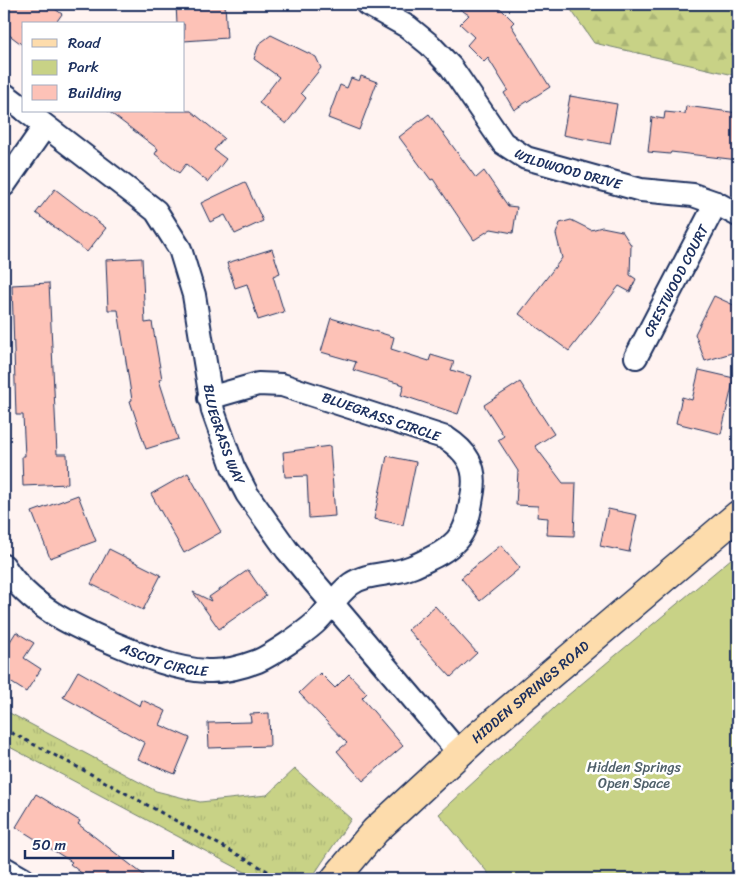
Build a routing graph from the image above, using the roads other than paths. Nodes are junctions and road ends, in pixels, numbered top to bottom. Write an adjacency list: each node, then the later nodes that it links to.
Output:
1 (367, 4): 7 (street, WILDWOOD DRIVE)
2 (4, 94): 3 (street, BLUEGRASS WAY)
3 (22, 108)
4 (27, 112): 5 (street, BLUEGRASS WAY)
5 (44, 126): 6 (street); 10 (street, BLUEGRASS WAY)
6 (4, 185)
7 (716, 203): 8 (street, WILDWOOD DRIVE); 9 (street, CRESTWOOD COURT)
8 (738, 215)
9 (636, 358)
10 (209, 398): 13 (street, BLUEGRASS WAY); 13 (street, BLUEGRASS CIRCLE)
11 (738, 515): 14 (main road, HIDDEN SPRINGS ROAD)
12 (4, 566): 13 (street, ASCOT CIRCLE)
13 (332, 603): 14 (street, BLUEGRASS WAY)
14 (459, 753): 17 (main road, HIDDEN SPRINGS ROAD)
15 (4, 868): 16 (street)
16 (23, 879)
17 (335, 879)

